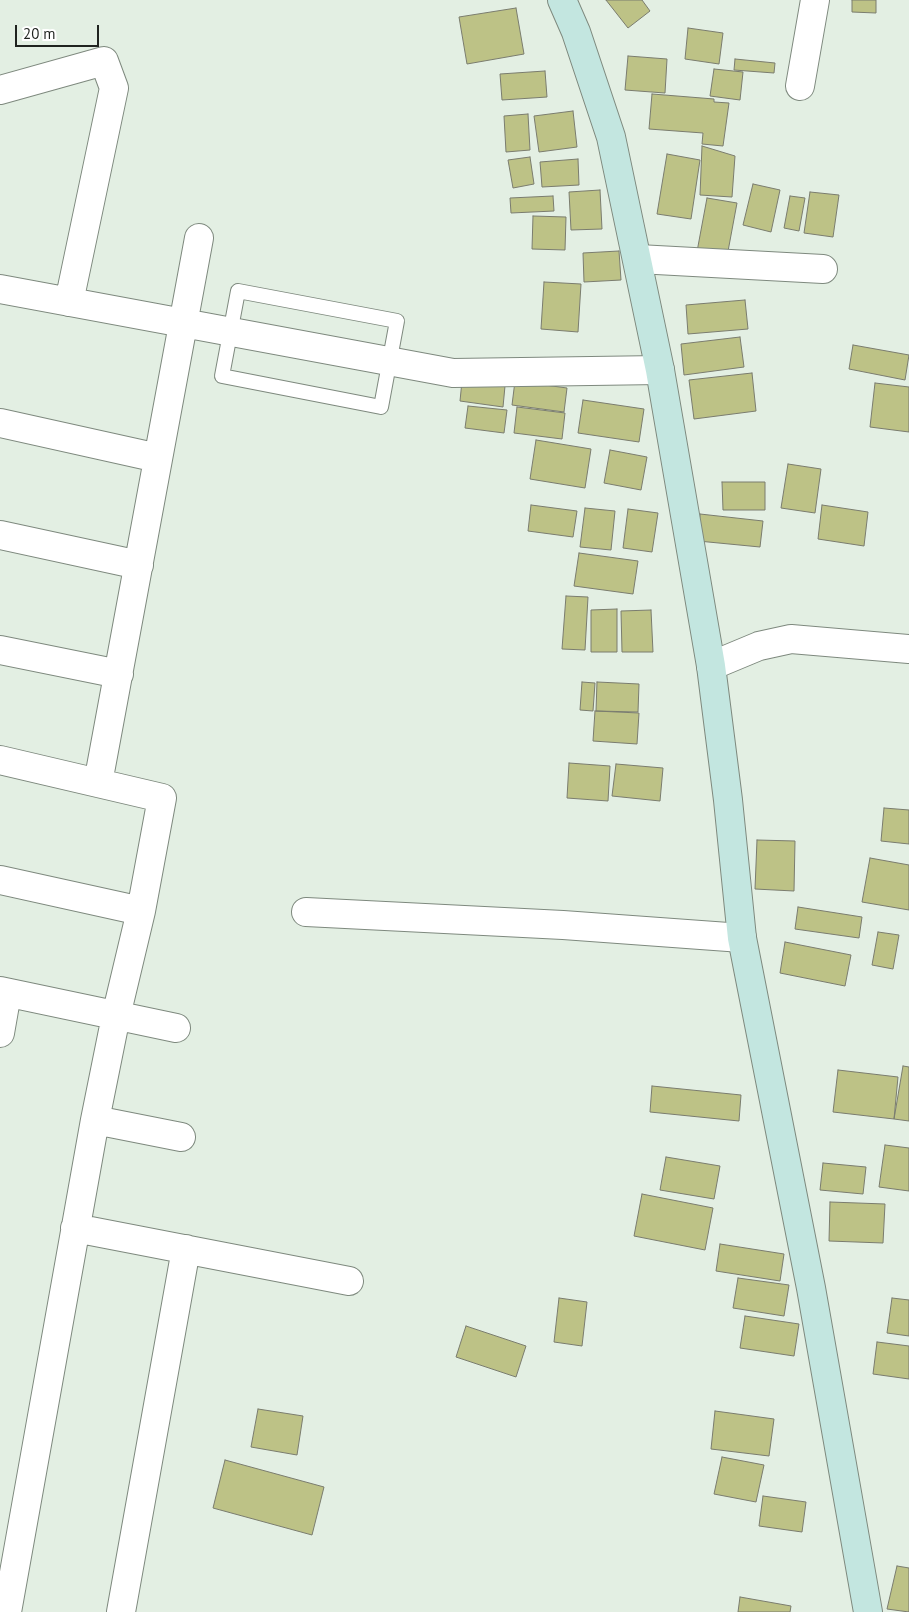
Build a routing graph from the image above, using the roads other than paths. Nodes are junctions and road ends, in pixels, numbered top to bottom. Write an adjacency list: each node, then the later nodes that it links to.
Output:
1 (562, 0): 6 (street)
2 (815, 0): 3 (street)
3 (800, 86)
4 (0, 90): 9 (street)
5 (199, 238): 10 (street)
6 (638, 259): 7 (street); 13 (street)
7 (823, 269)
8 (0, 289): 9 (street)
9 (69, 302): 10 (street)
10 (183, 324): 11 (street); 15 (street)
11 (230, 332): 12 (street); 12 (lane); 12 (lane)
12 (389, 362): 13 (street)
13 (660, 370): 20 (street)
14 (0, 423): 15 (street)
15 (158, 458): 17 (street)
16 (0, 535): 17 (street)
17 (139, 565): 21 (street)
18 (909, 649): 20 (street)
19 (0, 650): 21 (street)
20 (710, 666): 27 (street)
21 (119, 674): 23 (street)
22 (0, 760): 23 (street)
23 (98, 783): 25 (street)
24 (0, 880): 25 (street)
25 (141, 911): 29 (street)
26 (306, 912): 27 (street)
27 (742, 938): 39 (street)
28 (4, 992): 29 (street); 31 (street)
29 (116, 1016): 30 (street); 32 (street)
30 (176, 1028)
31 (0, 1033)
32 (95, 1120): 33 (street); 34 (street)
33 (181, 1137)
34 (76, 1228): 35 (street); 37 (street)
35 (186, 1249): 36 (street); 38 (street)
36 (349, 1281)
37 (7, 1612)
38 (121, 1612)
39 (868, 1612)

